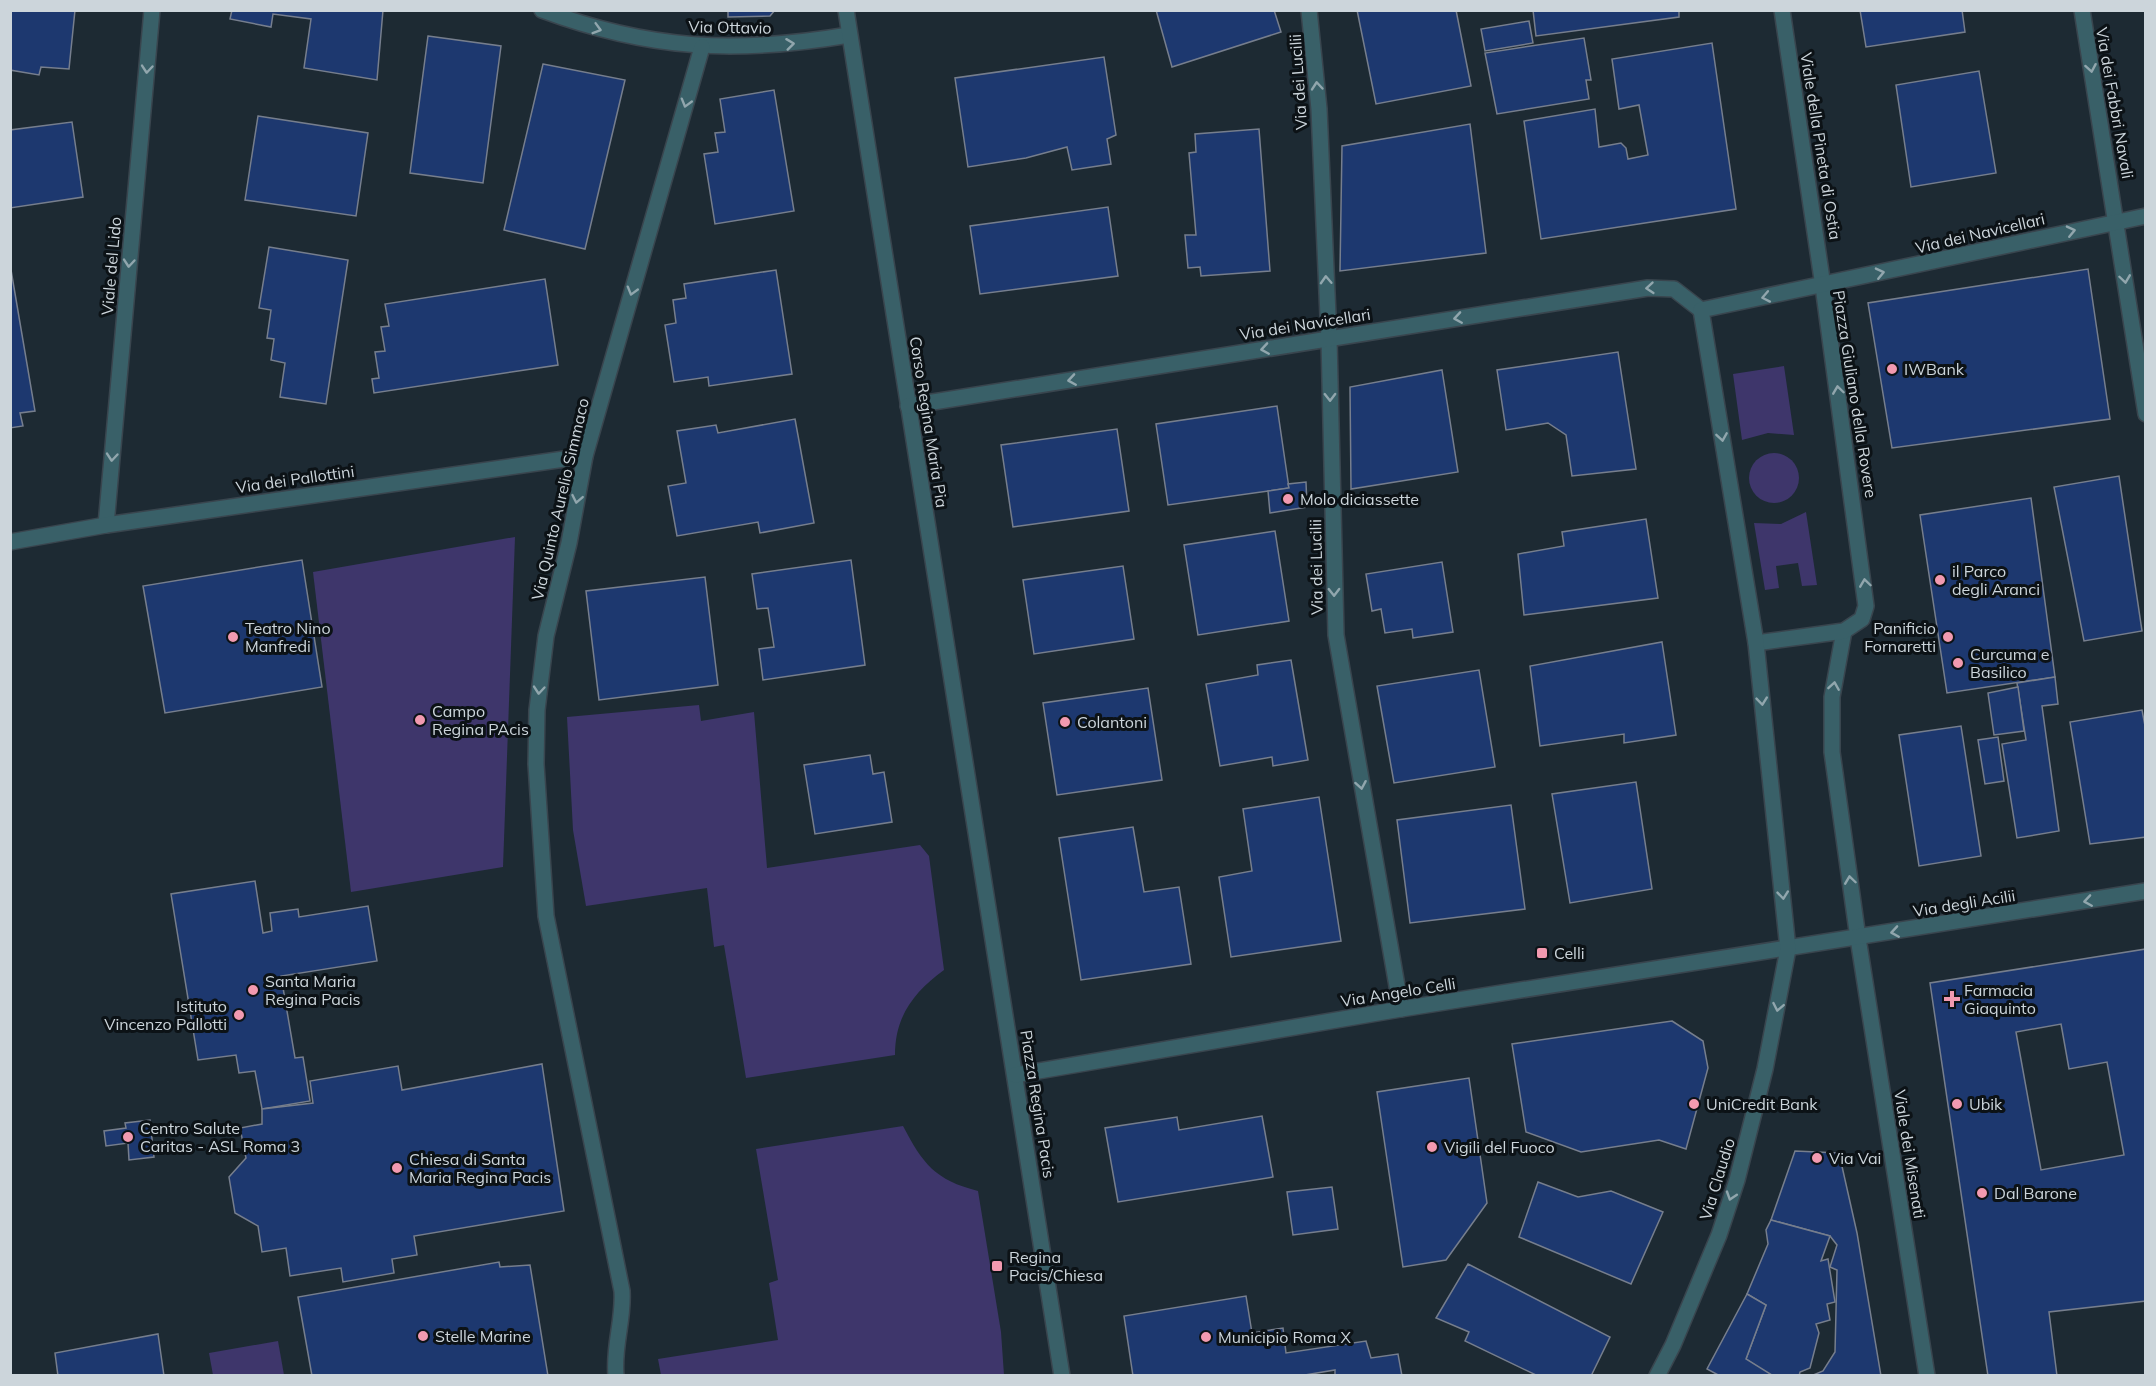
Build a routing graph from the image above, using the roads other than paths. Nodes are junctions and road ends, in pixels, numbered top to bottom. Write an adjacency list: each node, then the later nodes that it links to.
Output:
1 (152, 10): 17 (street, Viale del Lido, one-way to 17)
2 (542, 10): 8 (street, Via Ottavio, one-way to 8)
3 (846, 10): 7 (street, Corso Regina Maria Pia)
4 (1310, 10): 13 (street, Via dei Lucilii, one-way to 4)
5 (1782, 10): 11 (street, Viale della Pineta di Ostia)
6 (2082, 10): 10 (street, Via dei Fabbri Navali, one-way to 10)
7 (849, 35): 8 (street, Via Ottavio, one-way to 7); 14 (street, Corso Regina Maria Pia)
8 (702, 47): 16 (street, Via Quinto Aurelio Simmaco, one-way to 16)
9 (2145, 216): 10 (street, Via dei Navicellari)
10 (2117, 221): 11 (street, Via dei Navicellari, one-way to 10); 15 (street, Via dei Fabbri Navali, one-way to 15)
11 (1823, 286): 12 (street, Piazza Giuliano della Rovere, one-way to 12); 19 (street, Piazza Giuliano della Rovere, one-way to 11)
12 (1701, 310): 13 (street, Via dei Navicellari, one-way to 13); 20 (street, one-way to 20)
13 (1329, 339): 14 (street, Via dei Navicellari, one-way to 14); 25 (street, Via dei Lucilii, one-way to 25)
14 (908, 406): 21 (street, Corso Regina Maria Pia)
15 (2145, 414)
16 (585, 456): 17 (street, Via dei Pallottini); 27 (street, Via Quinto Aurelio Simmaco, one-way to 27)
17 (106, 525): 18 (street, Via dei Pallottini)
18 (10, 543)
19 (1844, 631): 20 (street); 23 (street, one-way to 19)
20 (1756, 643): 24 (street, one-way to 24)
21 (978, 839): 26 (street, Piazza Regina Pacis)
22 (2145, 891): 23 (street, Via degli Acilii, one-way to 23)
23 (1858, 938): 24 (street, Via degli Acilii); 30 (street, Viale dei Misenati)
24 (1788, 949): 25 (street, Via Angelo Celli); 29 (street, Via Claudio, one-way to 29)
25 (1401, 1009): 26 (street, Via Angelo Celli)
26 (1015, 1075): 28 (street, Piazza Regina Pacis)
27 (616, 1376)
28 (1062, 1376)
29 (1657, 1376)
30 (1927, 1376)

